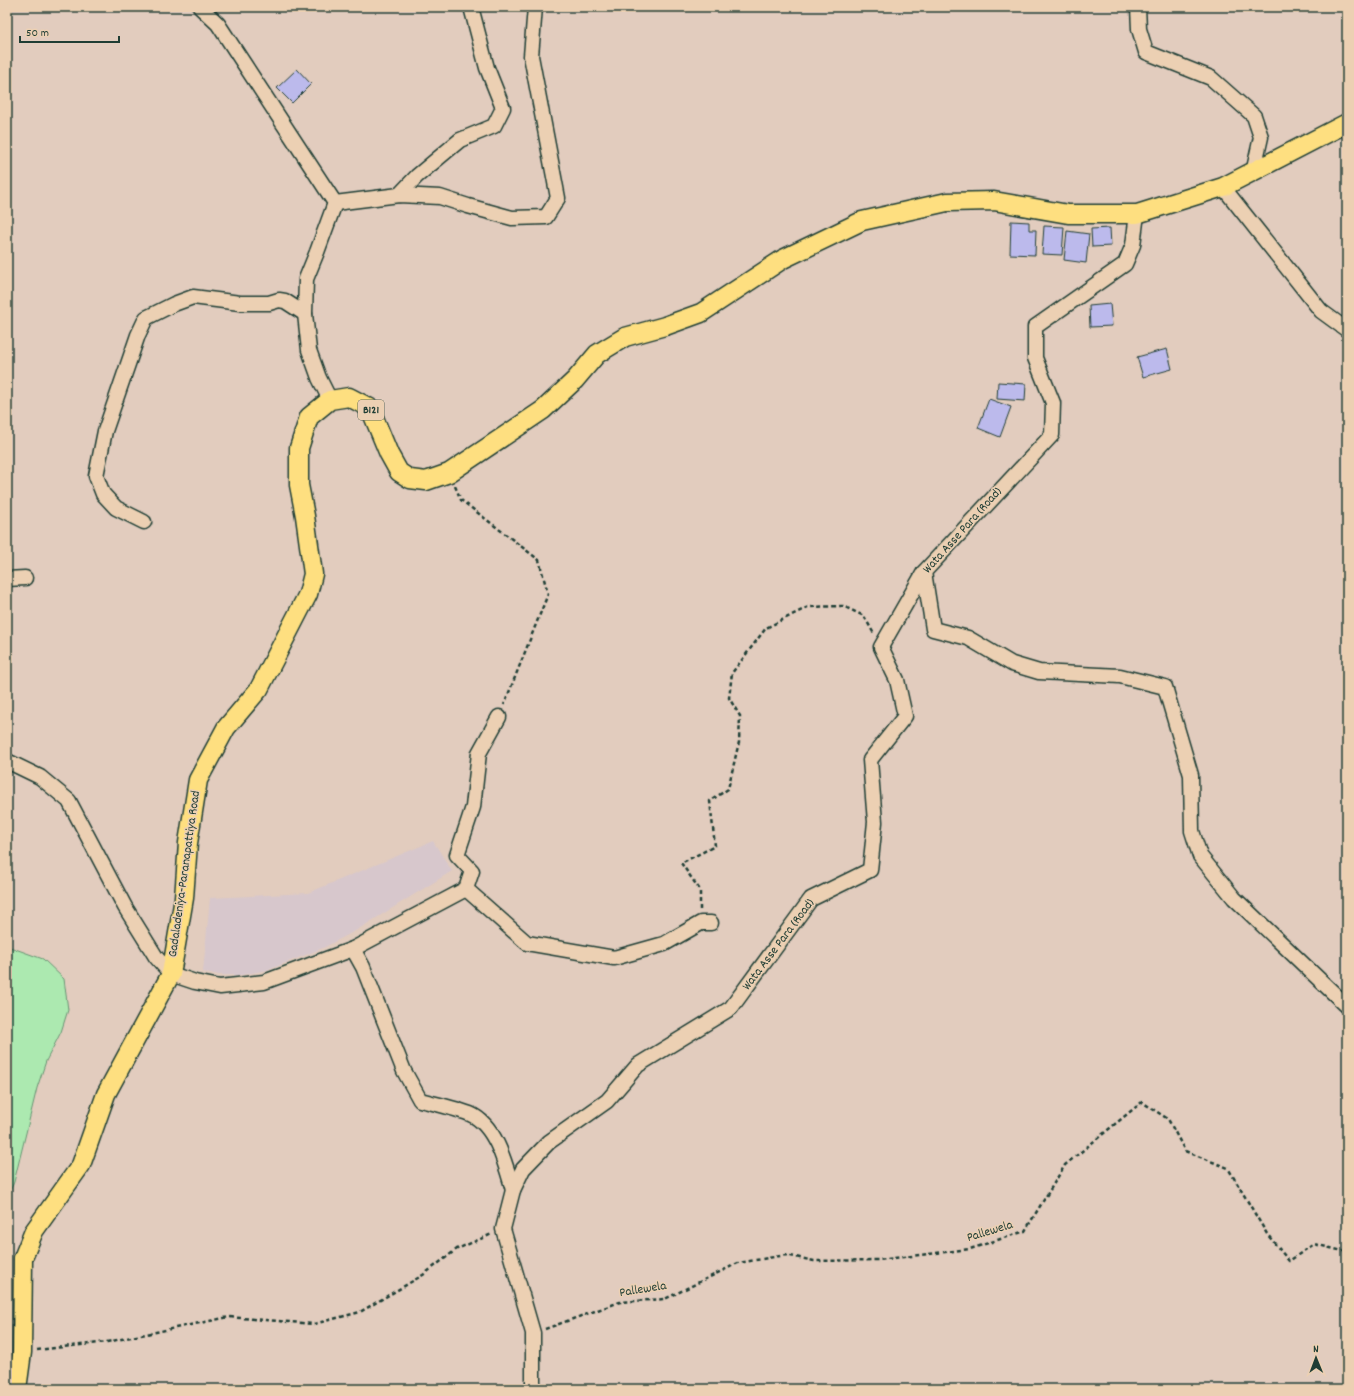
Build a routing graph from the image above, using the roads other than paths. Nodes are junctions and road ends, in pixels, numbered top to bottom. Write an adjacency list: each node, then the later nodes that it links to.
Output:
1 (200, 7): 9 (street)
2 (471, 7): 8 (street)
3 (535, 7): 8 (street)
4 (1138, 7): 6 (street)
5 (1346, 123): 6 (main road, B121)
6 (1253, 173): 7 (main road, B121)
7 (1223, 187): 10 (main road, B121); 12 (street)
8 (399, 195): 9 (street)
9 (335, 203): 11 (street)
10 (1137, 214): 13 (main road, B121); 15 (street, Wata Asse Para (Road))
11 (305, 314): 13 (street); 14 (street)
12 (1347, 330)
13 (330, 400): 23 (main road, Gadaladeniya-Paranapattiya Road)
14 (144, 522)
15 (924, 572): 24 (street); 25 (street, Wata Asse Para (Road))
16 (25, 578): 17 (street)
17 (7, 579)
18 (499, 717): 20 (street)
19 (7, 761): 23 (street)
20 (466, 889): 21 (street); 22 (street)
21 (706, 923)
22 (353, 949): 23 (street); 25 (street)
23 (171, 974): 26 (main road, Gadaladeniya-Paranapattiya Road)
24 (1347, 1006)
25 (513, 1190): 27 (street, Wata Asse Para (Road))
26 (17, 1389)
27 (533, 1389)

